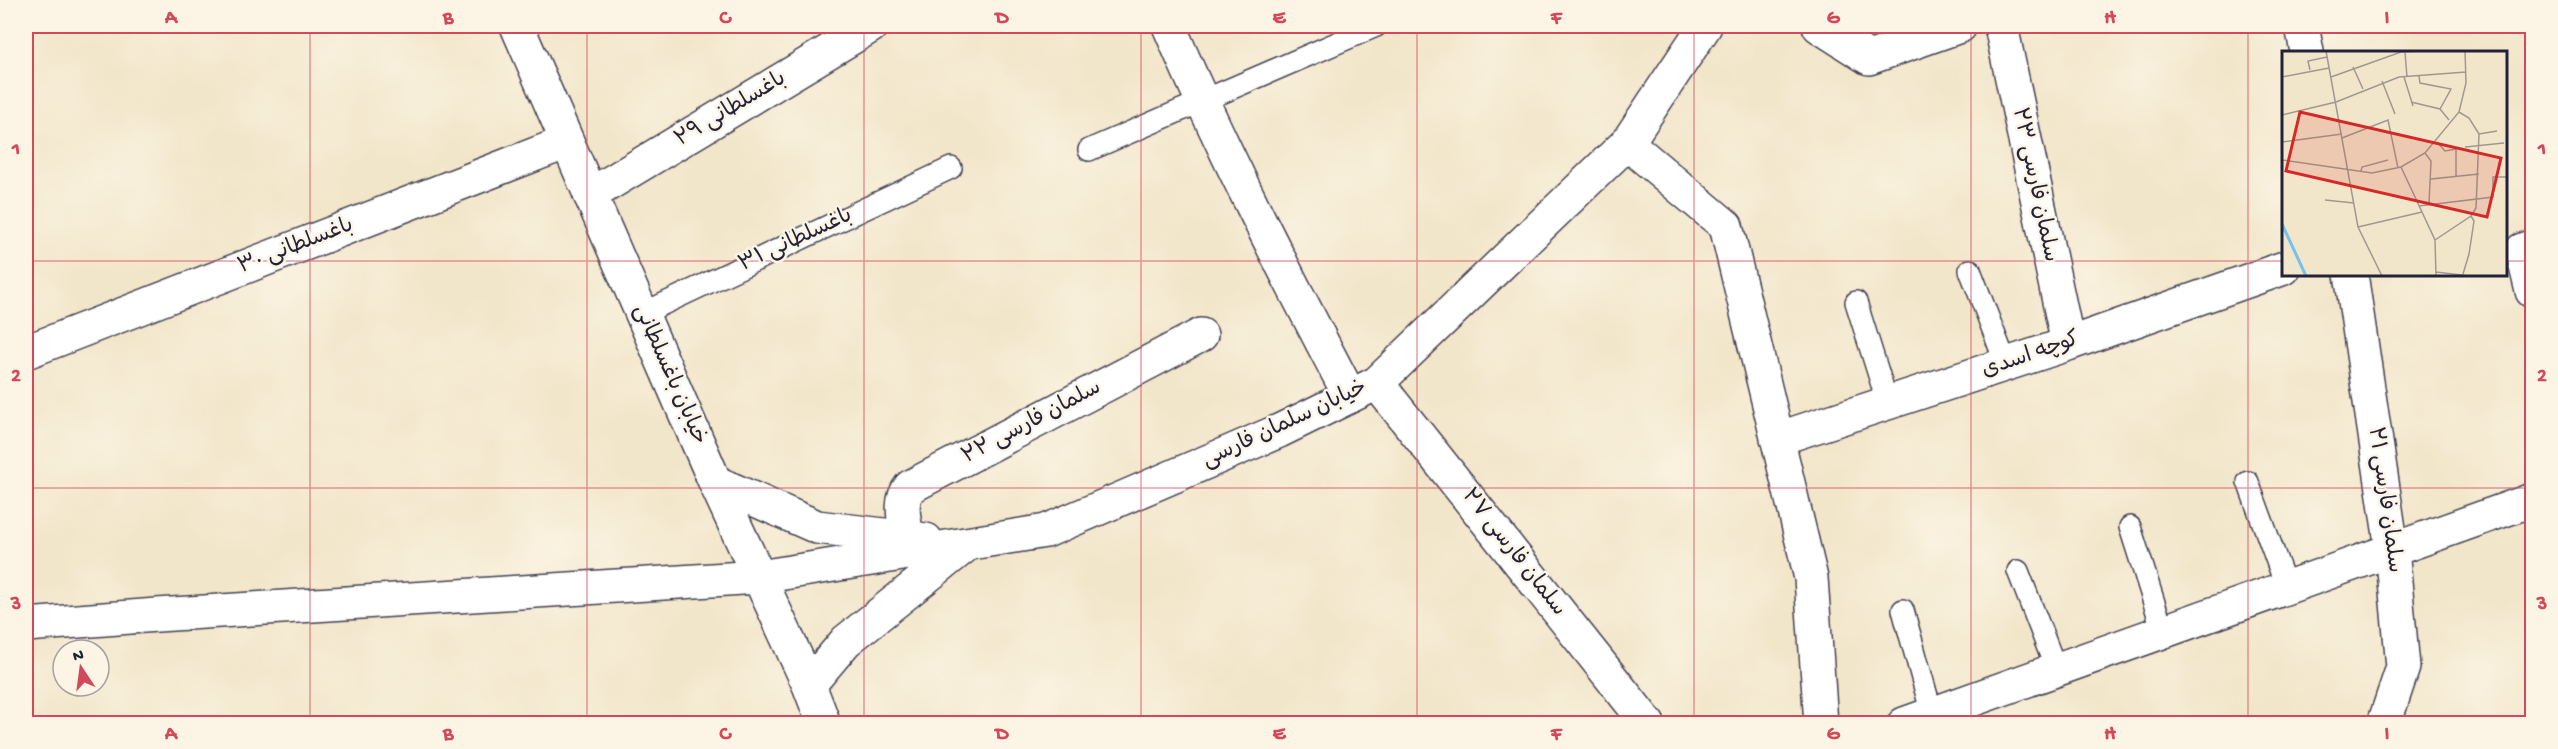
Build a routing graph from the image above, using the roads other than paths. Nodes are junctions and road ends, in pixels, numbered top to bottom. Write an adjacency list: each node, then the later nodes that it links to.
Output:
1 (517, 26): 12 (street, خیابان باغسلطانی)
2 (871, 26): 16 (street, باغسلطانی ۲۹)
3 (1169, 26): 11 (street, سلمان فارسی ۲۷)
4 (1376, 26): 11 (lane)
5 (1705, 26): 13 (street, خیابان سلمان فارسی)
6 (1820, 26): 7 (street)
7 (1960, 26)
8 (2001, 26): 25 (street, سلمان فارسی ۲۳)
9 (2302, 26): 10 (street)
10 (2307, 51)
11 (1201, 101): 14 (lane); 28 (street, سلمان فارسی ۲۷)
12 (567, 142): 16 (street, خیابان باغسلطانی); 26 (street, باغسلطانی ۳۰)
13 (1627, 143): 28 (street, خیابان سلمان فارسی); 30 (street)
14 (1089, 150)
15 (951, 168): 23 (lane, باغسلطانی ۳۱)
16 (590, 195): 23 (street, خیابان باغسلطانی)
17 (2532, 247): 21 (street)
18 (2282, 268): 25 (street, کوچه اسدی)
19 (1970, 270): 27 (lane)
20 (2350, 276): 37 (street, سلمان فارسی ۲۱)
21 (2532, 291)
22 (1856, 302): 29 (lane)
23 (642, 314): 31 (street, خیابان باغسلطانی)
24 (1201, 335): 35 (street, سلمان فارسی ۲۲)
25 (2068, 344): 27 (street, کوچه اسدی)
26 (26, 352)
27 (2006, 364): 29 (street, کوچه اسدی)
28 (1364, 389): 36 (street, خیابان سلمان فارسی); 48 (street, سلمان فارسی ۲۷)
29 (1888, 404): 30 (street, کوچه اسدی)
30 (1777, 439): 49 (street)
31 (715, 482): 35 (street); 39 (street, خیابان باغسلطانی)
32 (2248, 482): 40 (lane)
33 (2532, 500): 37 (street)
34 (2130, 526): 43 (lane)
35 (908, 538): 36 (street)
36 (966, 545): 39 (street, خیابان سلمان فارسی); 45 (street)
37 (2392, 549): 40 (street); 50 (street, سلمان فارسی ۲۱)
38 (2018, 571): 44 (lane)
39 (759, 577): 42 (street, خیابان سلمان فارسی); 45 (street, خیابان باغسلطانی)
40 (2286, 586): 43 (street)
41 (1903, 610): 46 (lane)
42 (26, 625)
43 (2163, 631): 44 (street)
44 (2056, 669): 46 (street)
45 (809, 685): 47 (street, خیابان باغسلطانی)
46 (1918, 719)
47 (824, 723)
48 (1648, 723)
49 (1821, 723)
50 (2384, 723)

